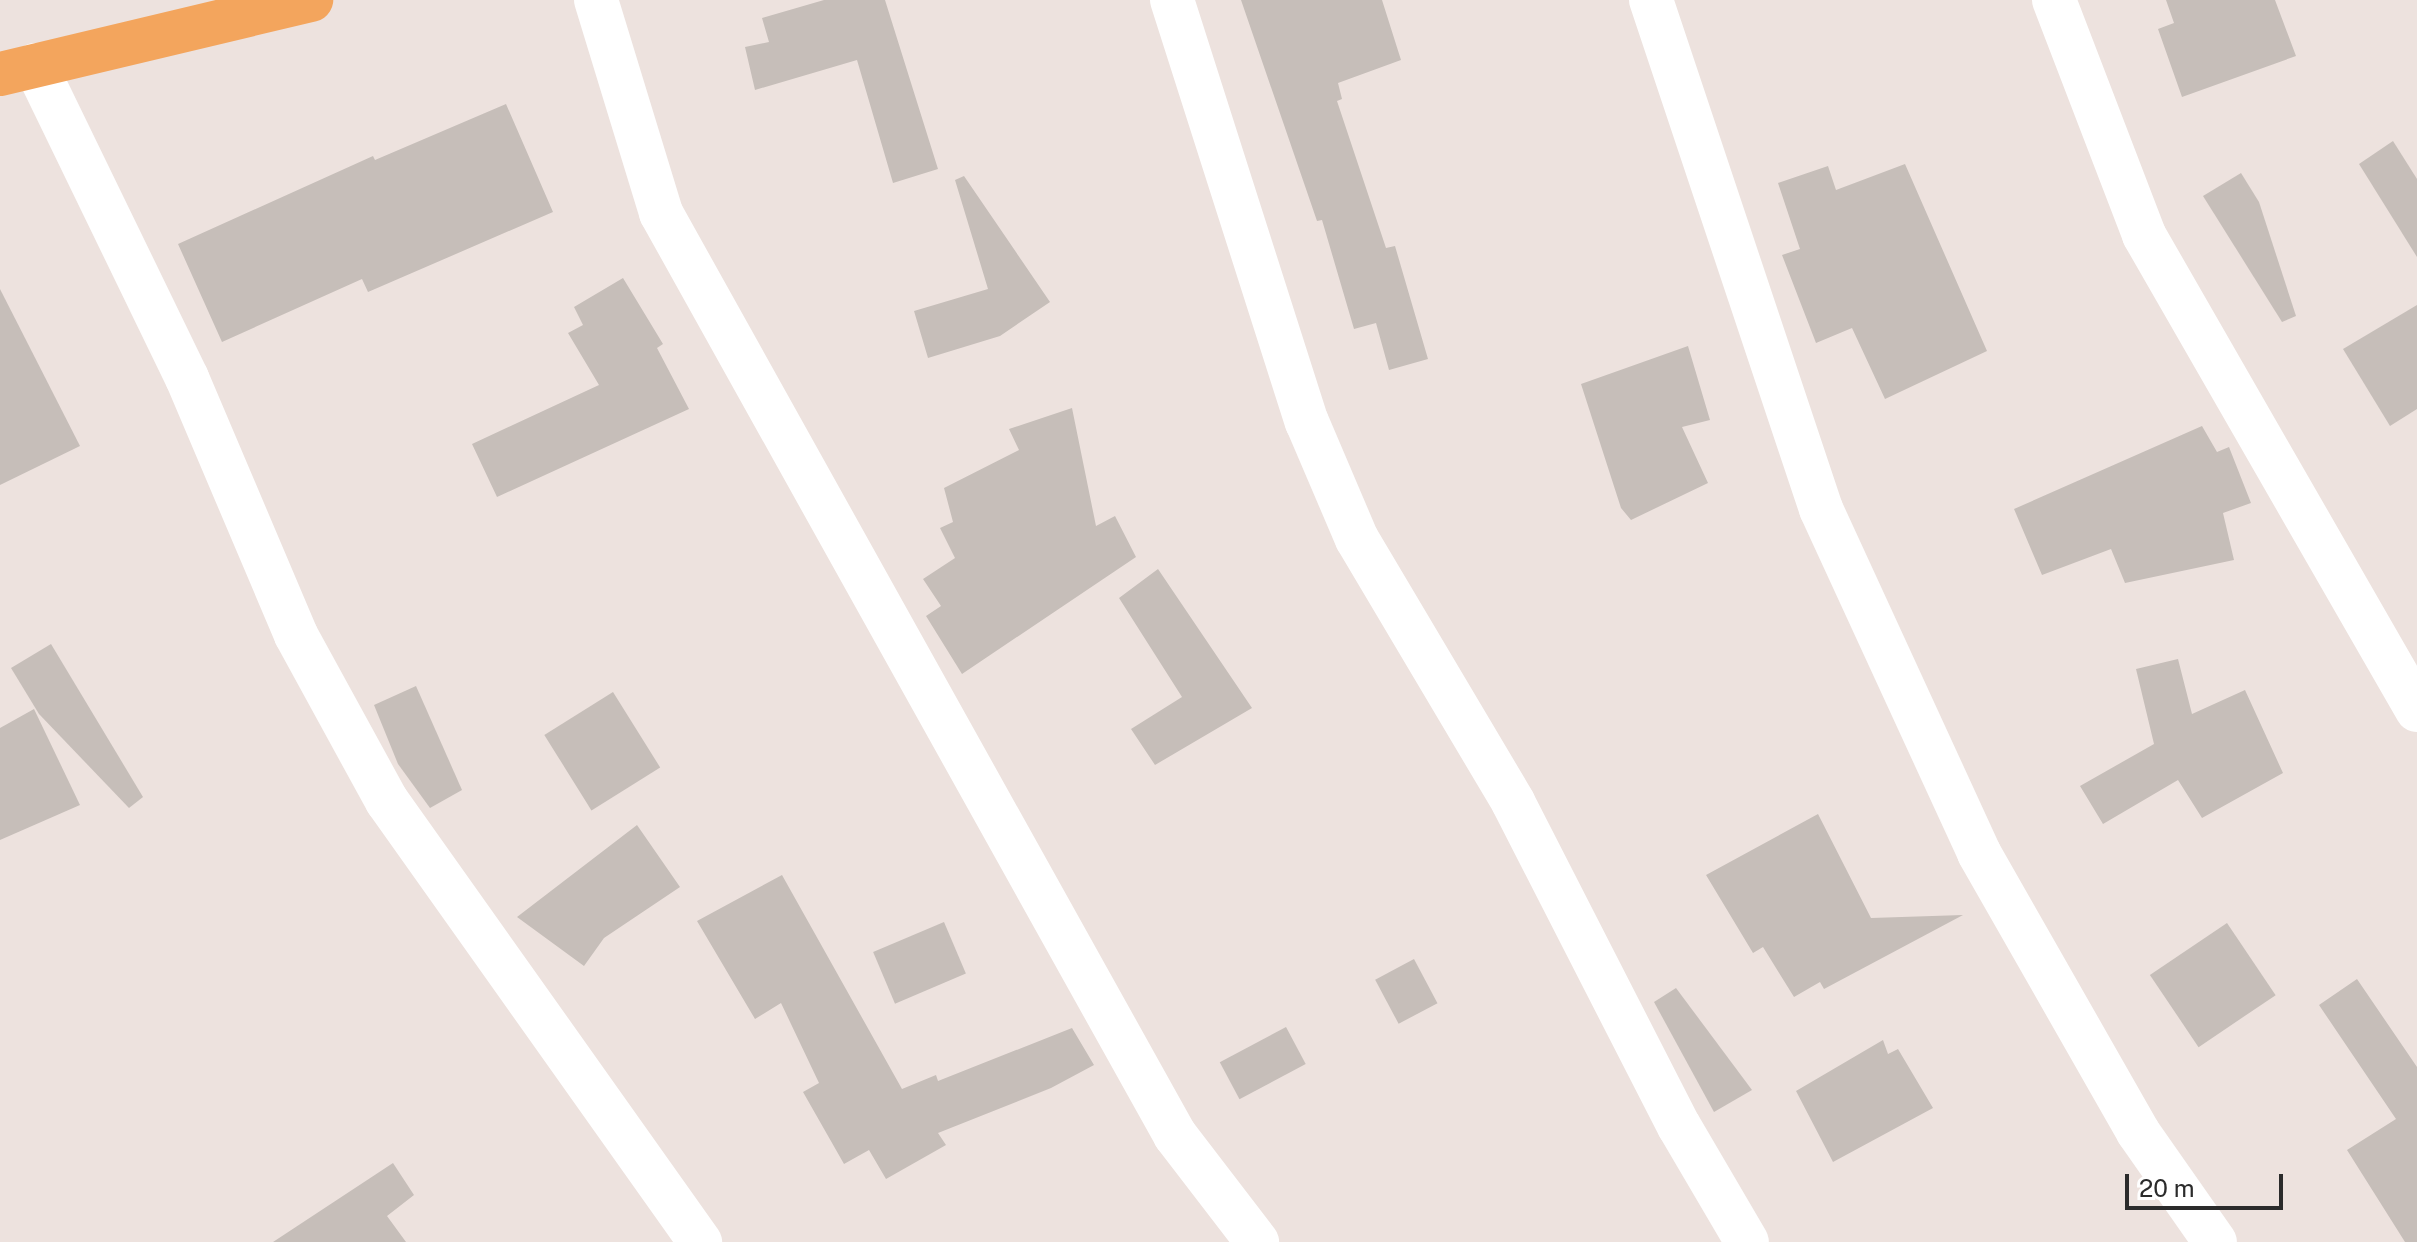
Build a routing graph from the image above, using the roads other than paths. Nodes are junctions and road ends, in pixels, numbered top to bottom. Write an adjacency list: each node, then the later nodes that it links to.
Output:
1 (311, 0): 6 (main road)
2 (596, 0): 9 (street)
3 (1172, 0): 10 (street)
4 (1651, 0): 11 (street)
5 (2054, 0): 7 (street)
6 (18, 70): 8 (street)
7 (2417, 710)
8 (700, 1242)
9 (1257, 1242)
10 (1747, 1242)
11 (2215, 1242)

